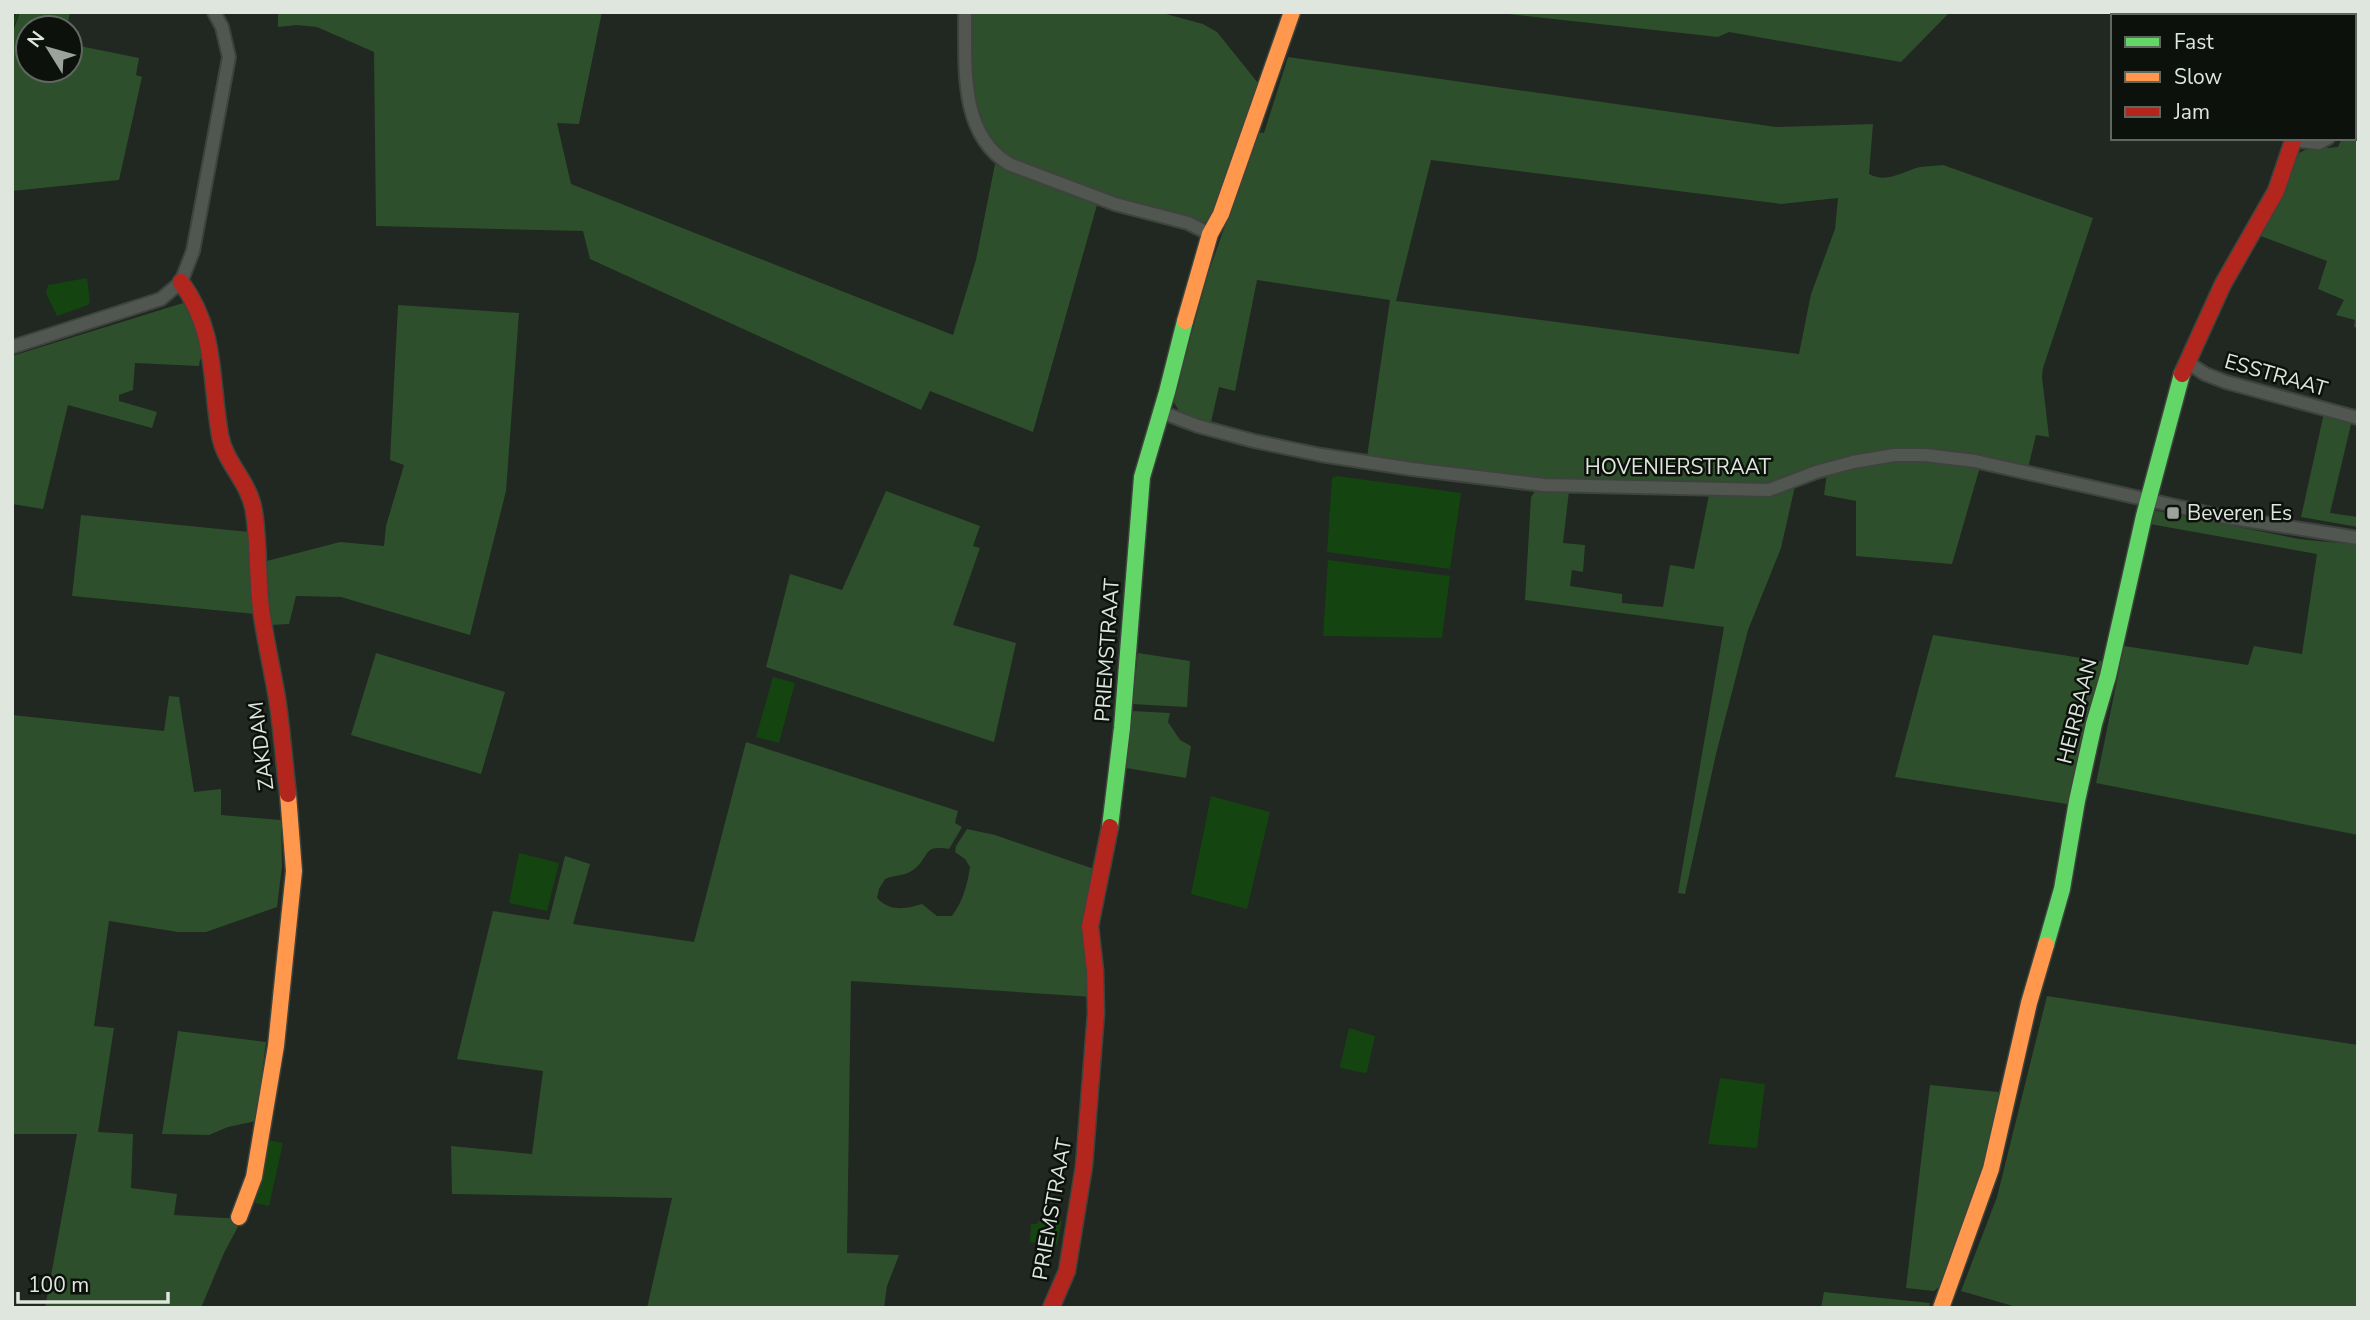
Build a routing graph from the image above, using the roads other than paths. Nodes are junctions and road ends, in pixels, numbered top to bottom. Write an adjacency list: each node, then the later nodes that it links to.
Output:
1 (214, 12): 8 (street)
2 (965, 12): 7 (street)
3 (1292, 12): 7 (street, PRIEMSTRAAT)
4 (2293, 140): 10 (street, HEIRBAAN)
5 (2300, 140): 6 (street, HEIRBAAN)
6 (2324, 140)
7 (1210, 234): 11 (street, PRIEMSTRAAT)
8 (181, 282): 9 (street); 15 (street, ZAKDAM)
9 (12, 347)
10 (2187, 362): 12 (street, ESSTRAAT); 13 (street, HEIRBAAN)
11 (1161, 412): 13 (street, HOVENIERSTRAAT); 16 (street, PRIEMSTRAAT)
12 (2358, 418)
13 (2149, 500): 14 (street, HOVENIERSTRAAT); 17 (street, HEIRBAAN)
14 (2358, 538)
15 (239, 1217)
16 (1051, 1308)
17 (1941, 1308)

